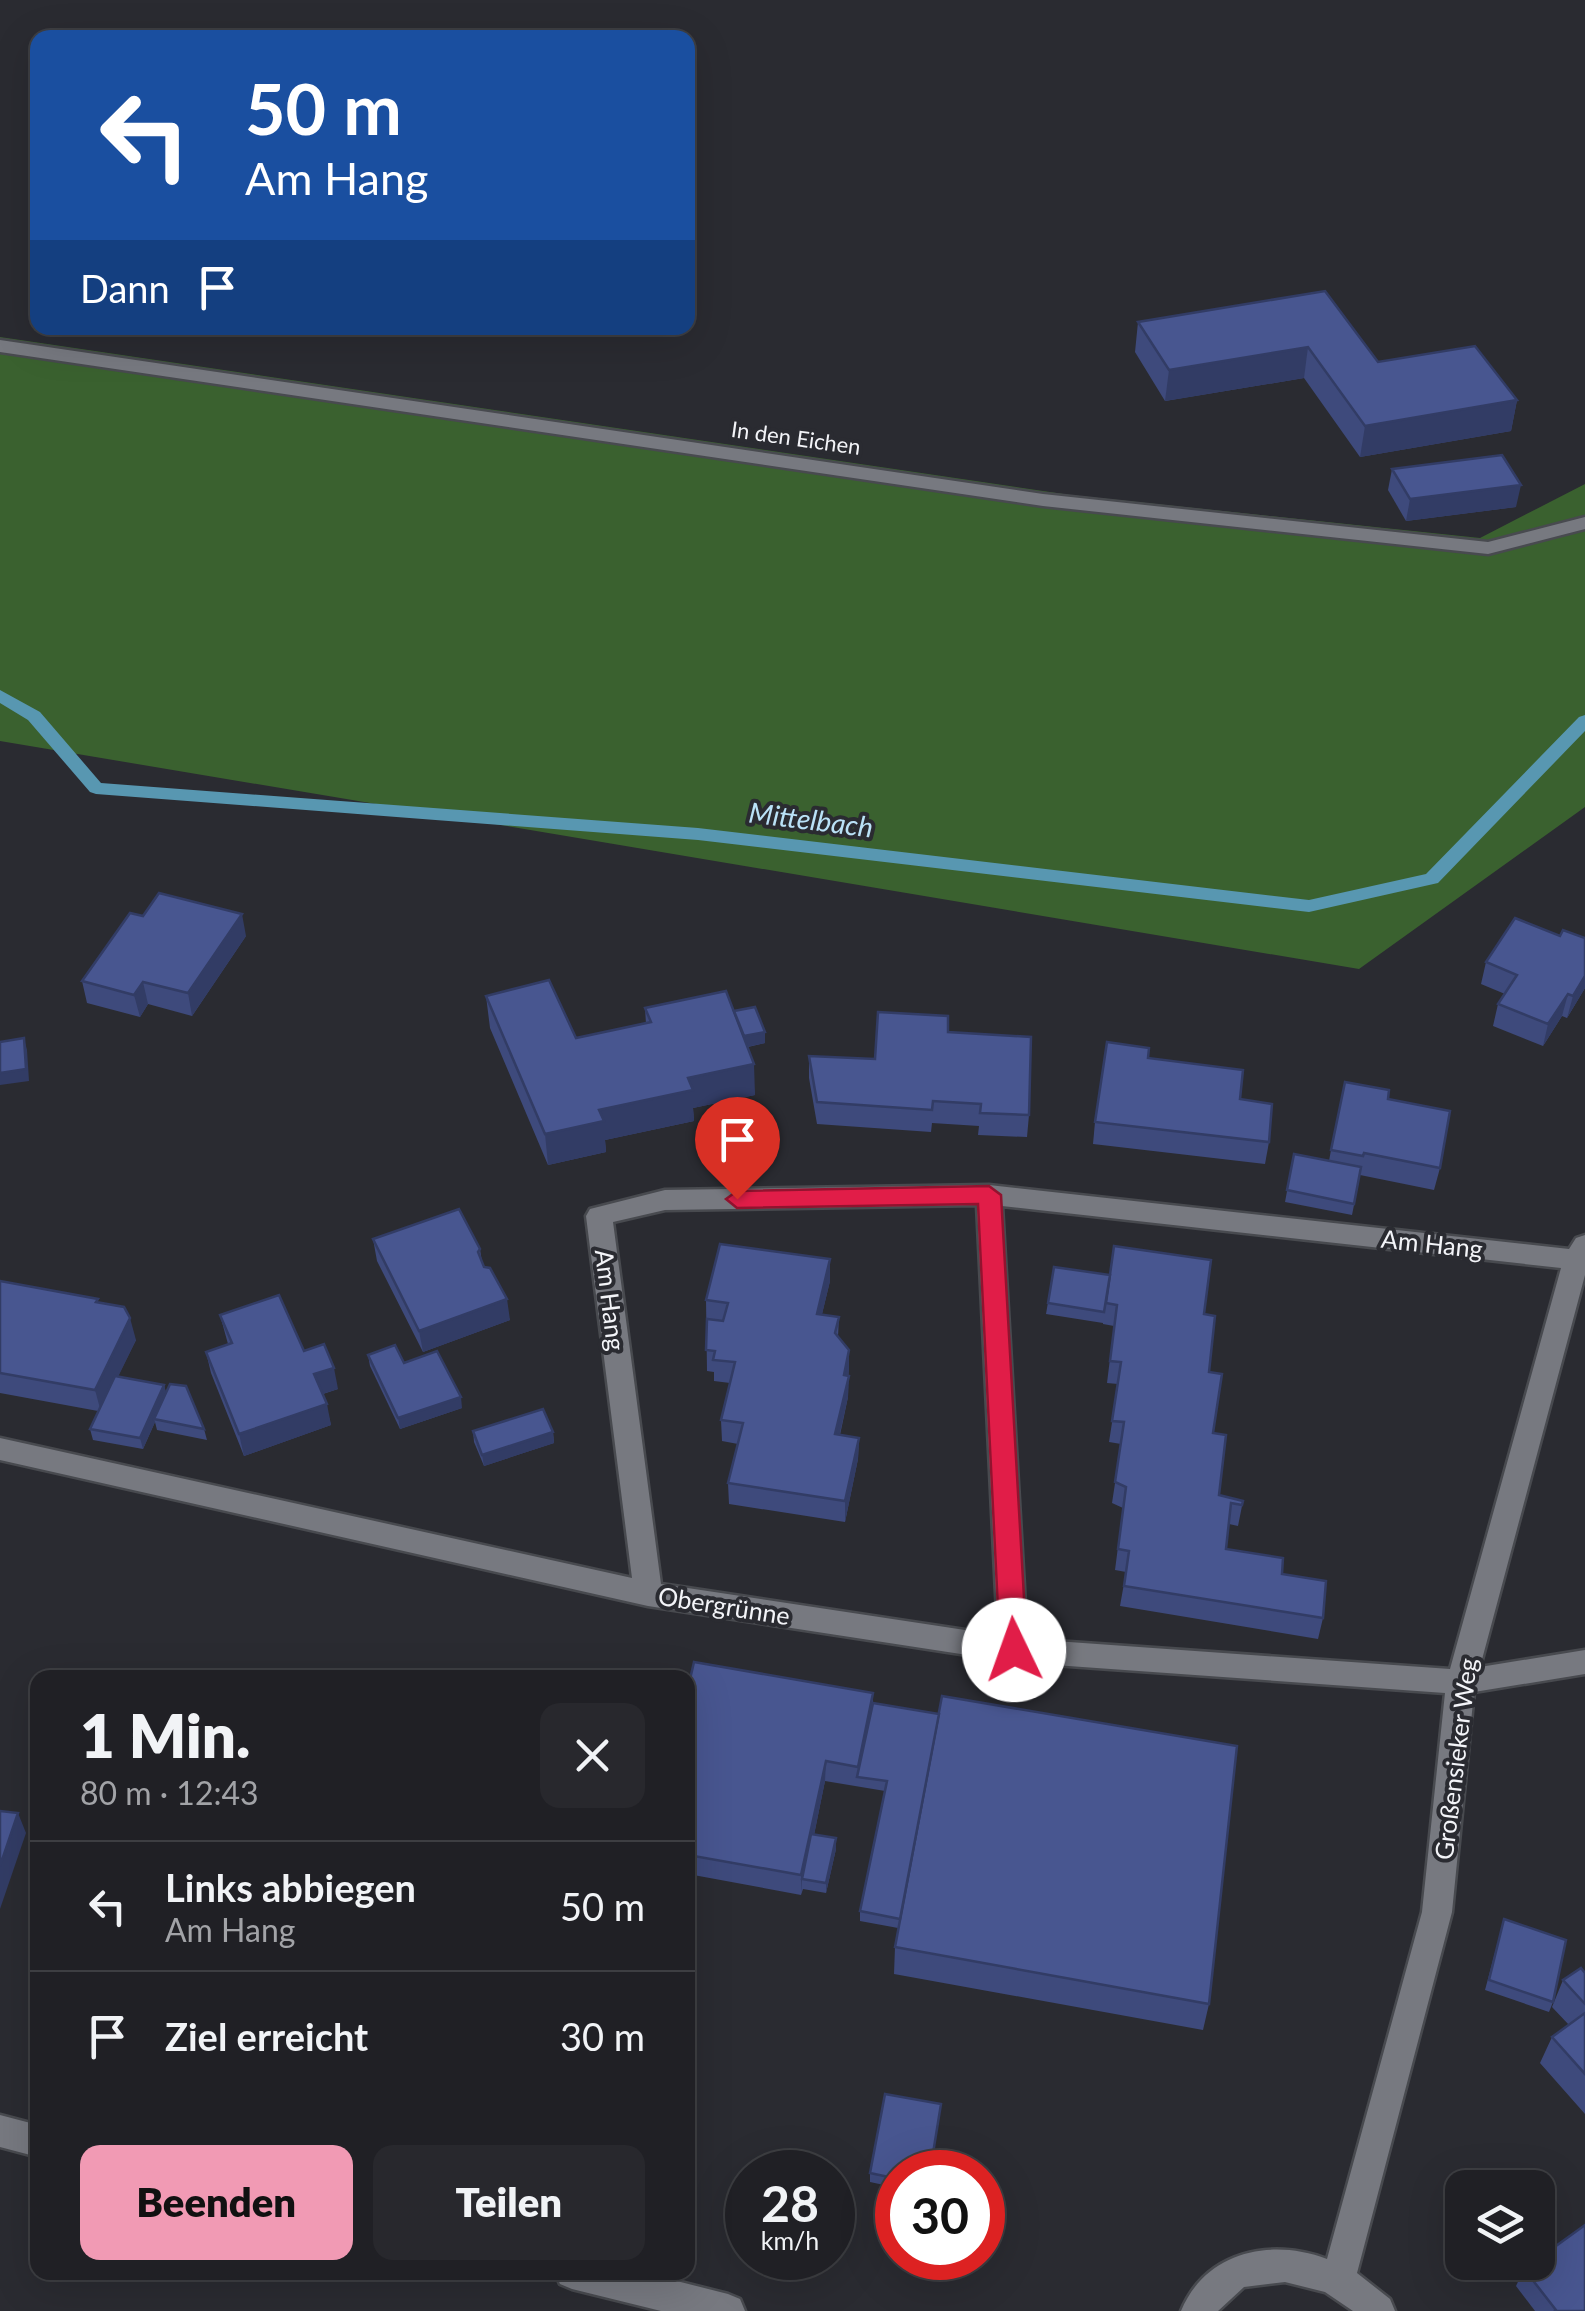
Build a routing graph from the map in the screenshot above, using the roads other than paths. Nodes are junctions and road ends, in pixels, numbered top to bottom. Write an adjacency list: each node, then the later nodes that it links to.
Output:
1 (0, 346): 2 (street, In den Eichen)
2 (1585, 524)
3 (989, 1195): 4 (street, Am Hang); 6 (street, Am Hang); 7 (street)
4 (1580, 1252): 9 (street, Großensieker Weg)
5 (0, 1449): 6 (street, Obergrünne)
6 (648, 1594): 7 (street, Obergrünne)
7 (1014, 1650): 9 (street, Obergrünne)
8 (1585, 1662): 9 (street, Obergrünne)
9 (1461, 1682): 12 (street, Großensieker Weg)
10 (0, 2132): 11 (street)
11 (30, 2139)
12 (1339, 2278): 15 (street); 16 (street)
13 (604, 2280): 14 (street)
14 (728, 2311)
15 (1198, 2311)
16 (1378, 2311)

